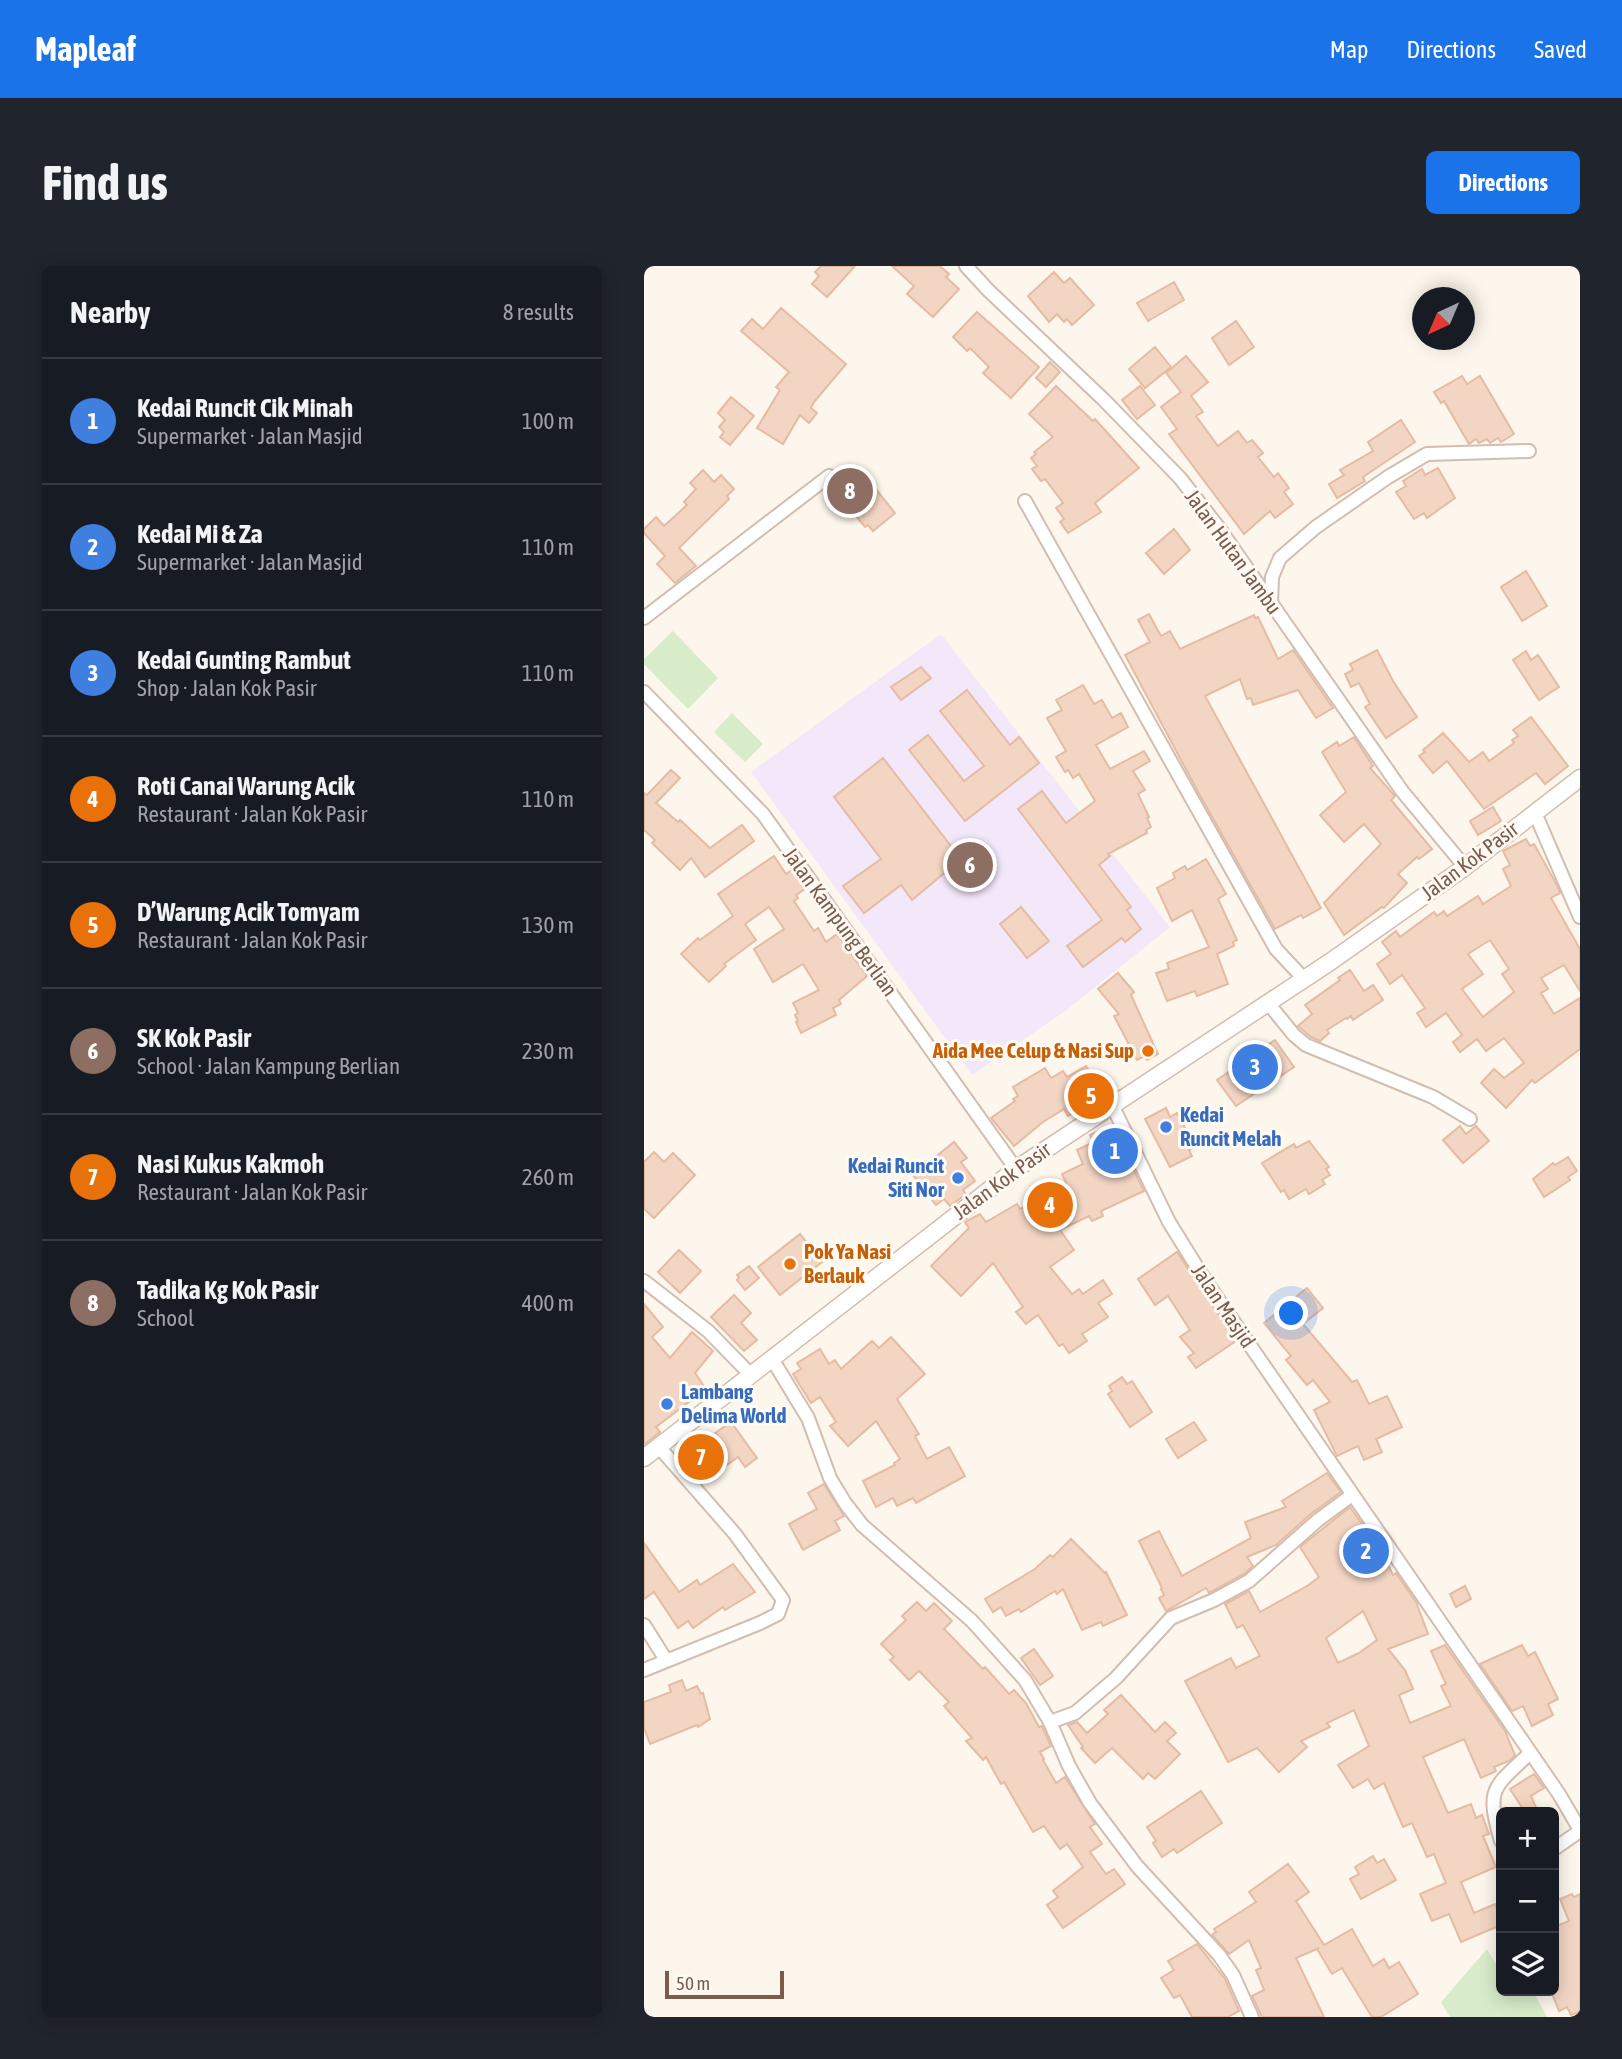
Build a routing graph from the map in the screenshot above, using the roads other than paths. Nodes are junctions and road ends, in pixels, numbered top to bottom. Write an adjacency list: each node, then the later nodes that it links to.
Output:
1 (966, 266): 5 (street, Jalan Hutan Jambu)
2 (1529, 451): 5 (street)
3 (830, 476): 6 (street)
4 (1025, 501): 12 (street)
5 (1271, 605): 10 (street, Jalan Hutan Jambu)
6 (644, 618)
7 (644, 692): 16 (street, Jalan Kampung Berlian)
8 (1580, 778): 9 (street, Jalan Kok Pasir)
9 (1535, 813): 10 (street, Jalan Kok Pasir); 11 (street)
10 (1465, 867): 12 (street, Jalan Kok Pasir)
11 (1580, 917)
12 (1304, 979): 13 (street, Jalan Kok Pasir)
13 (1268, 1003): 14 (street, Jalan Kok Pasir); 15 (street)
14 (1112, 1105): 16 (street, Jalan Kok Pasir); 22 (street, Jalan Masjid)
15 (1470, 1119)
16 (1016, 1169): 18 (street, Jalan Kok Pasir)
17 (644, 1281): 19 (street)
18 (772, 1359): 19 (street, Jalan Kok Pasir); 26 (street)
19 (751, 1375): 20 (street, Jalan Kok Pasir)
20 (659, 1447): 21 (street, Jalan Kok Pasir); 24 (street)
21 (644, 1458)
22 (1352, 1495): 26 (street); 27 (street, Jalan Masjid)
23 (644, 1626): 24 (street)
24 (666, 1660): 25 (street)
25 (644, 1670)
26 (1050, 1722): 31 (street)
27 (1530, 1753): 28 (street); 29 (street, Jalan Masjid)
28 (1496, 1824)
29 (1580, 1831): 30 (street)
30 (1559, 1846)
31 (1252, 2017)

